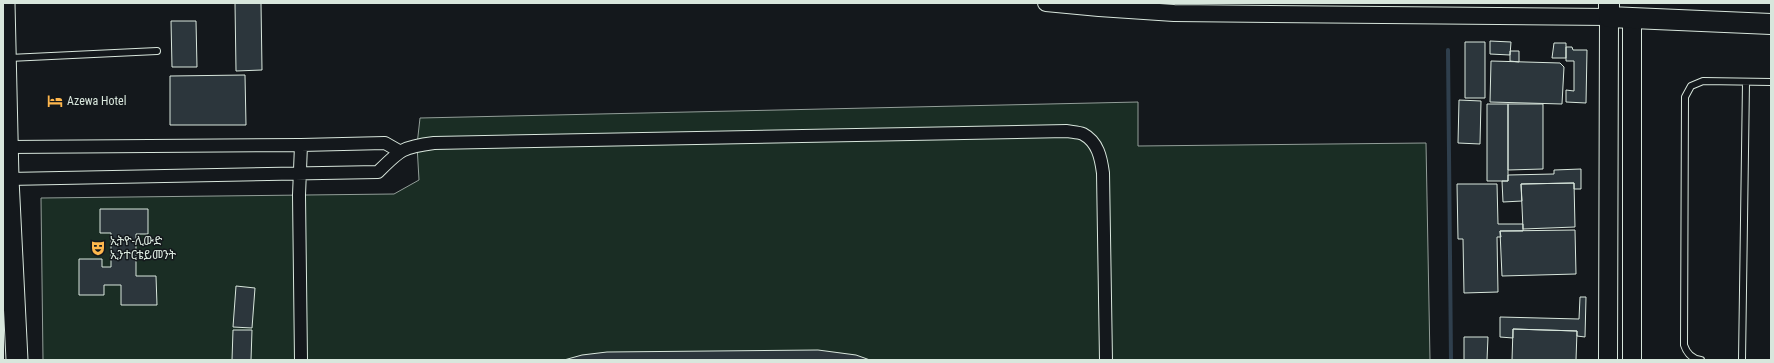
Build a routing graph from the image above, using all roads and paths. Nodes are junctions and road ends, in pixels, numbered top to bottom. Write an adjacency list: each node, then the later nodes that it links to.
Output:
1 (1046, 3): 3 (street)
2 (4, 10): 7 (highway)
3 (1609, 10): 4 (main road); 18 (main road)
4 (1632, 11): 5 (main road); 19 (main road)
5 (1771, 24)
6 (157, 51): 7 (lane)
7 (5, 58): 11 (highway)
8 (1746, 82): 9 (lane); 20 (lane); 21 (lane)
9 (1771, 82)
10 (301, 145): 11 (street); 12 (street); 13 (street)
11 (5, 147): 14 (highway)
12 (399, 151): 13 (street); 17 (street)
13 (300, 174): 14 (street); 16 (street)
14 (5, 179): 15 (highway)
15 (17, 360)
16 (301, 360)
17 (1106, 360)
18 (1608, 360)
19 (1632, 360)
20 (1701, 360)
21 (1742, 360)

